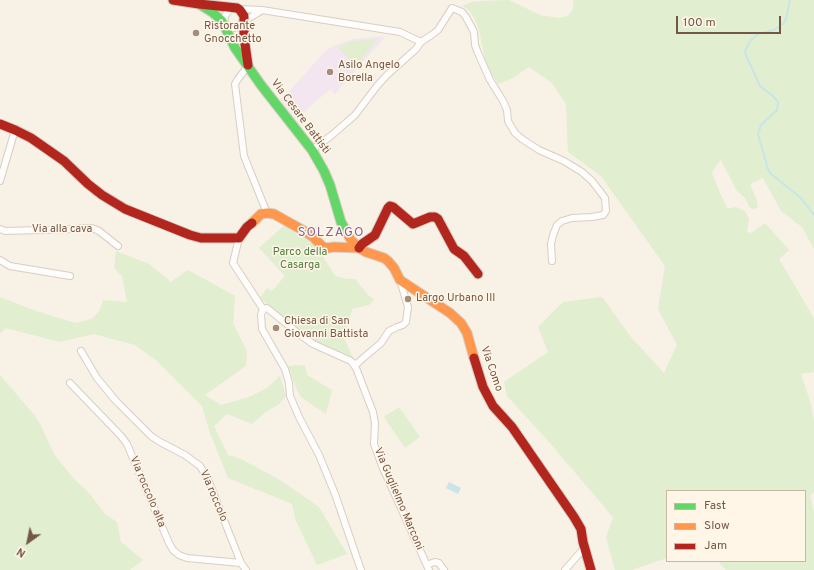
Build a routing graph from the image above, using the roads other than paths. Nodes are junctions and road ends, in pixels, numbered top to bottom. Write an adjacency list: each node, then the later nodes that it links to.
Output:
1 (173, 0): 2 (street)
2 (199, 2): 3 (street); 6 (street)
3 (235, 8): 4 (street); 5 (street); 6 (street)
4 (262, 10): 5 (street); 7 (street)
5 (244, 21): 6 (street); 8 (street, Via Cesare Battisti)
6 (224, 24): 8 (street, Via Cesare Battisti)
7 (421, 42): 11 (street); 19 (street)
8 (248, 66): 11 (street, Via Cesare Battisti); 13 (street)
9 (0, 124): 10 (street)
10 (15, 130): 12 (street); 15 (street)
11 (312, 150): 17 (street, Via Cesare Battisti)
12 (0, 181)
13 (267, 213): 15 (street); 17 (street)
14 (0, 229): 16 (street, Via alla cava)
15 (239, 238): 23 (street)
16 (118, 246)
17 (360, 248): 20 (street); 22 (street, Via Como)
18 (0, 260): 21 (street)
19 (552, 261)
20 (478, 274)
21 (70, 276)
22 (400, 280): 25 (street); 27 (street, Via Como)
23 (263, 310): 25 (street); 31 (street)
24 (82, 352): 28 (street, Via roccolo)
25 (354, 364): 29 (street, Via Guglielmo Marconi)
26 (70, 383): 28 (street, Via roccolo alta)
27 (585, 547): 33 (street); 34 (street, Via Como)
28 (241, 564): 30 (street, Via roccolo)
29 (428, 568): 32 (street, Via Guglielmo Marconi)
30 (246, 570)
31 (361, 570)
32 (444, 570)
33 (565, 570)
34 (591, 570)

